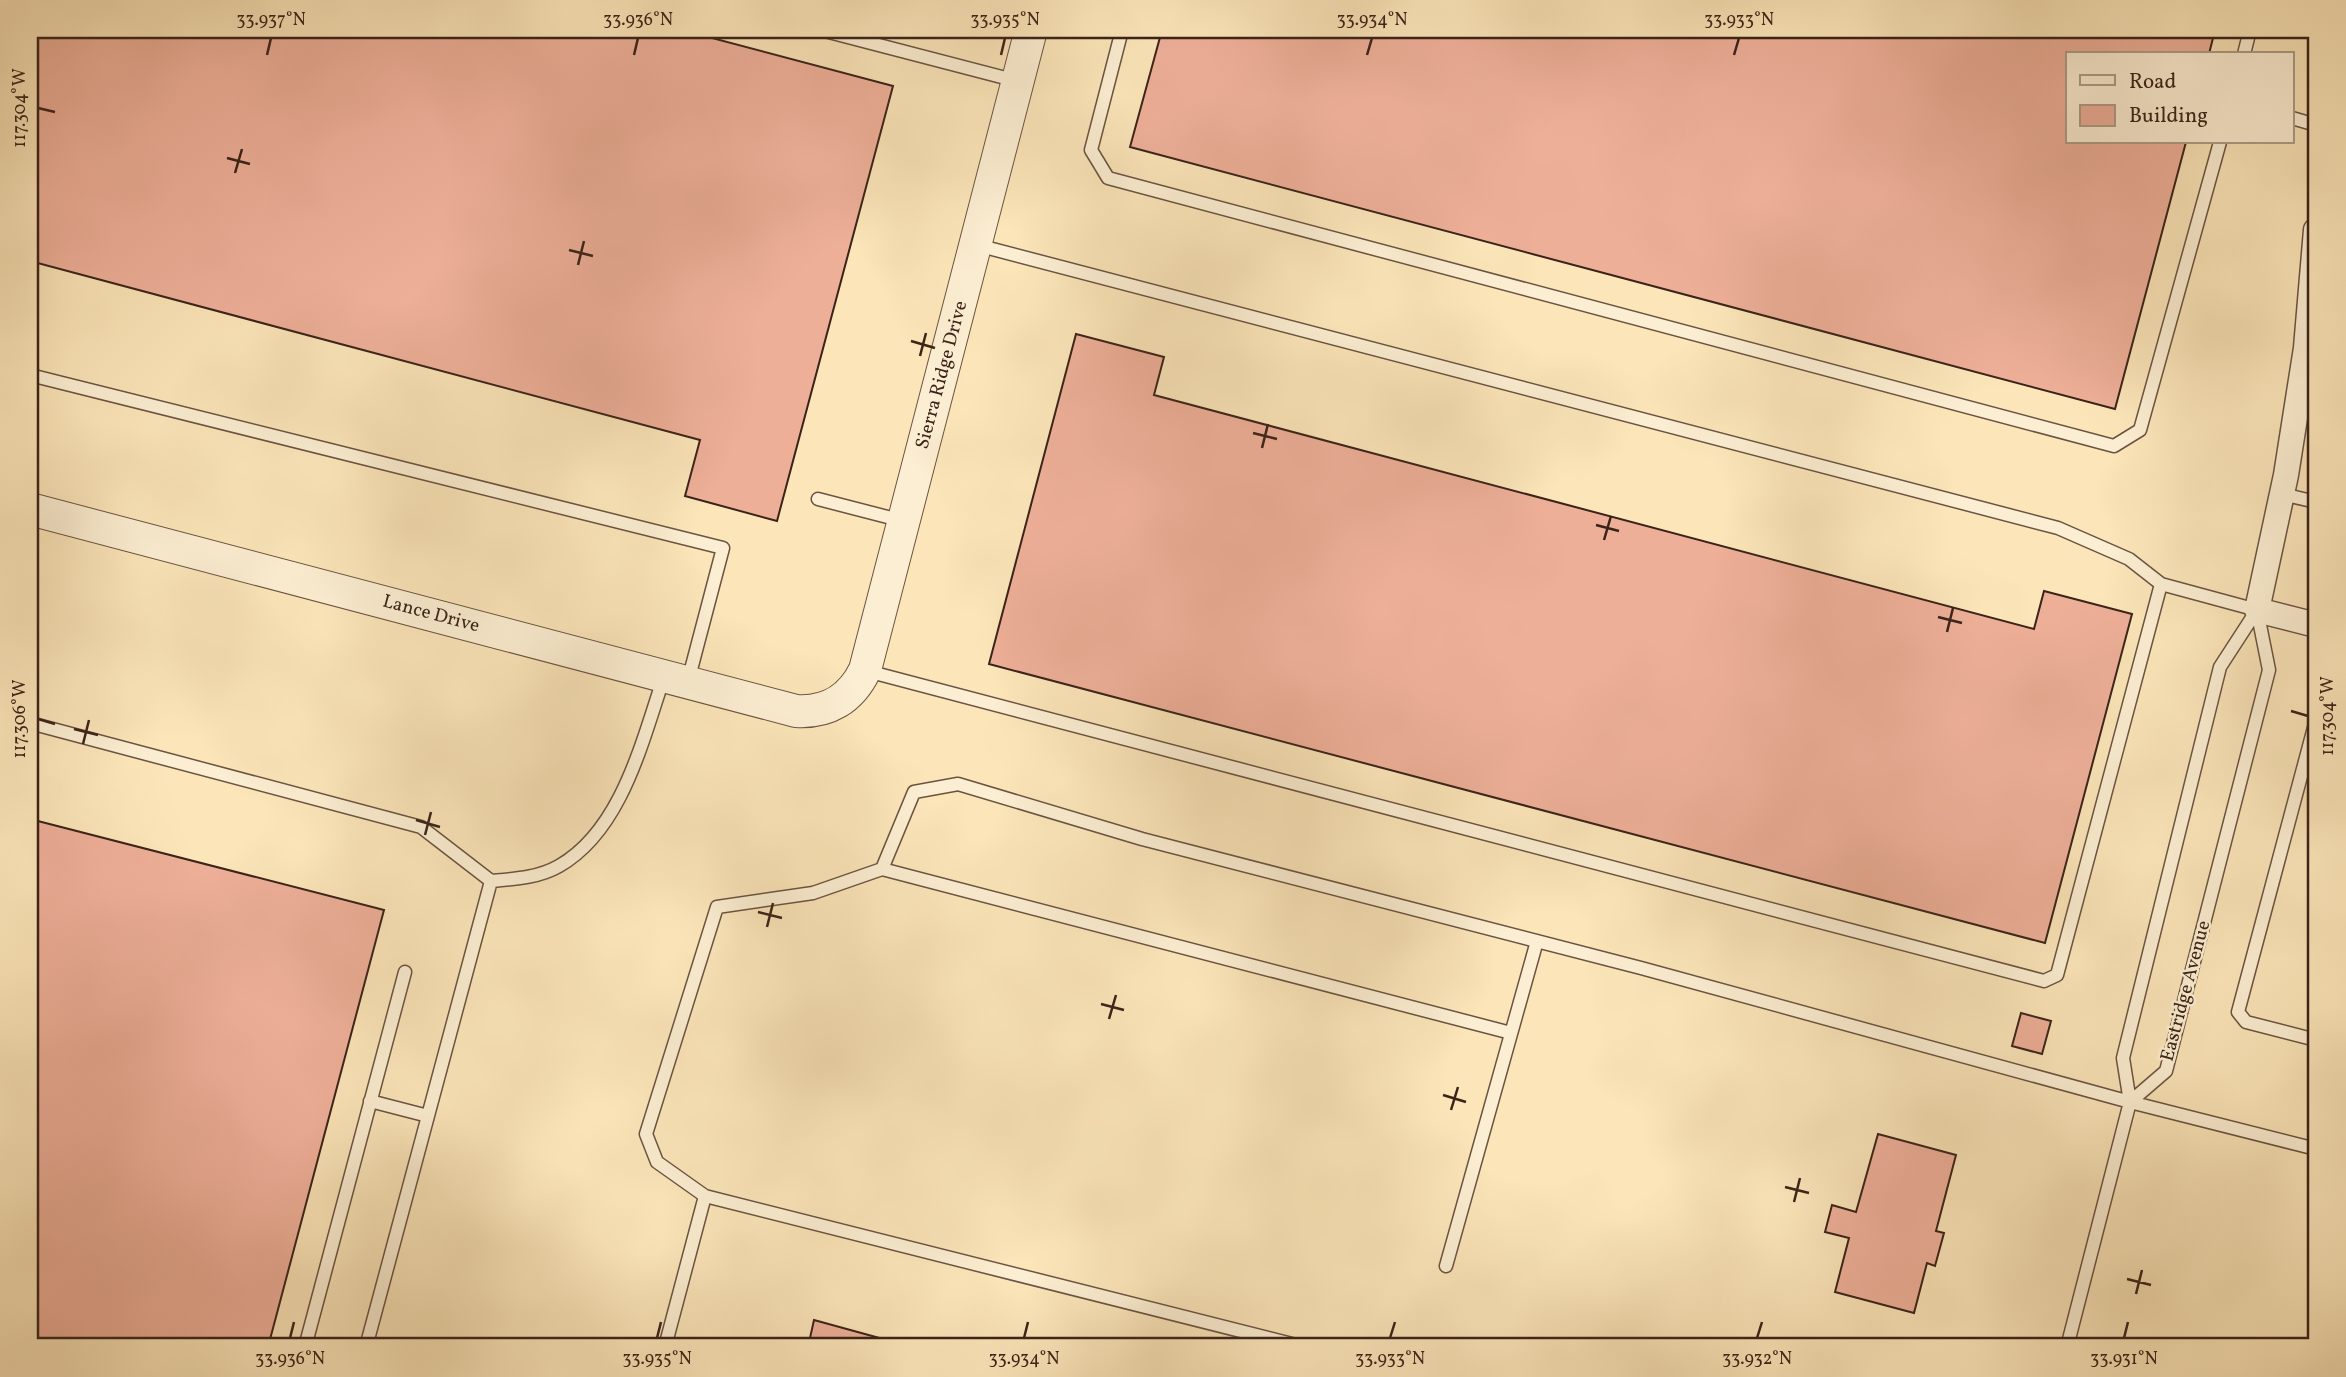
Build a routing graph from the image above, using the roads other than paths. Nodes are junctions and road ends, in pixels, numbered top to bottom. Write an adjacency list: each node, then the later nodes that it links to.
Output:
1 (821, 30): 6 (lane)
2 (1122, 30): 9 (lane)
3 (2250, 30): 5 (lane)
4 (1027, 32): 6 (street, Sierra Ridge Drive)
5 (2244, 52)
6 (1017, 81): 11 (street, Sierra Ridge Drive)
7 (2294, 119): 8 (lane)
8 (2316, 125)
9 (2219, 144)
10 (2316, 230): 12 (street, Eastridge Avenue)
11 (976, 245): 18 (street, Sierra Ridge Drive); 19 (lane)
12 (2312, 319): 14 (street, Eastridge Avenue)
13 (30, 375): 23 (lane)
14 (2282, 494): 16 (lane); 20 (street, Eastridge Avenue)
15 (818, 499): 18 (lane)
16 (2316, 502)
17 (30, 509): 23 (street, Lance Drive)
18 (904, 521): 22 (street, Sierra Ridge Drive)
19 (2161, 584): 20 (lane); 22 (lane)
20 (2257, 610): 21 (street); 34 (lane, Eastridge Avenue); 34 (lane, Eastridge Avenue)
21 (2316, 625)
22 (865, 670): 24 (street, Sierra Ridge Drive)
23 (676, 678): 24 (street, Lance Drive); 28 (lane)
24 (831, 707)
25 (2316, 720): 32 (lane)
26 (30, 723): 28 (lane)
27 (882, 869): 29 (lane); 31 (lane); 37 (lane)
28 (491, 881): 35 (lane)
29 (1536, 941): 31 (lane); 34 (lane)
30 (405, 972): 33 (lane)
31 (1511, 1033): 38 (lane)
32 (2316, 1040)
33 (370, 1101): 35 (lane); 39 (lane)
34 (2130, 1102): 36 (lane); 43 (lane)
35 (428, 1116): 40 (lane)
36 (2316, 1149)
37 (705, 1196): 41 (lane); 42 (lane)
38 (1446, 1266)
39 (305, 1347)
40 (366, 1347)
41 (662, 1347)
42 (1304, 1347)
43 (2067, 1347)

